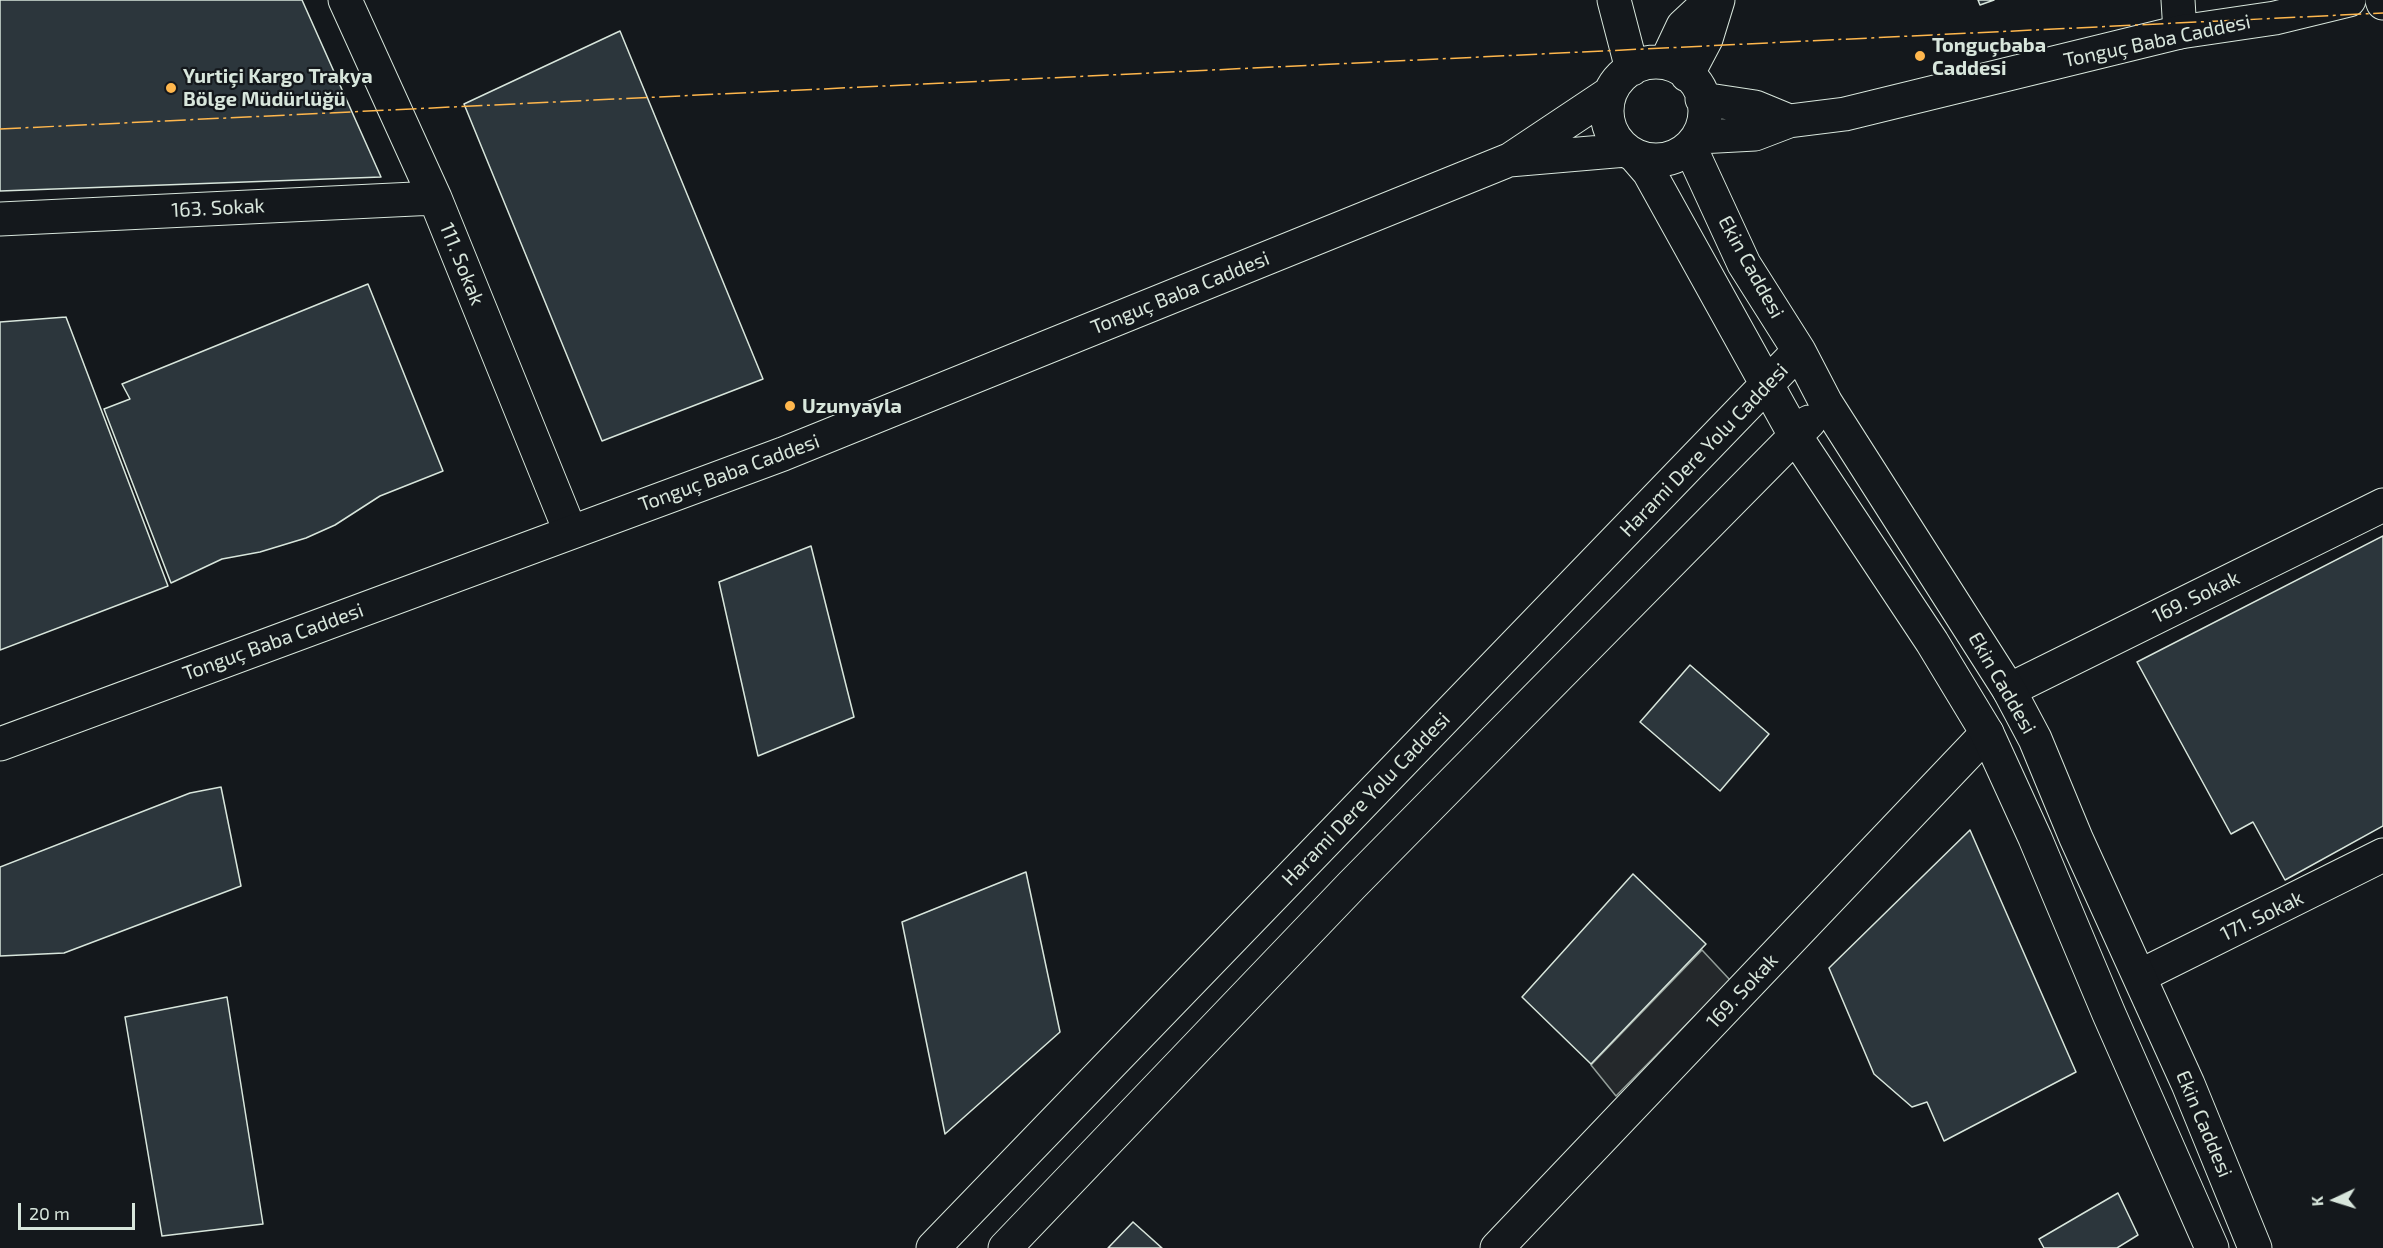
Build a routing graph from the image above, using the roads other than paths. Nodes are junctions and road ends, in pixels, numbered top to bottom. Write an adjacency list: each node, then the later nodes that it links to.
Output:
1 (345, 0): 15 (street, 111. Sokak)
2 (1614, 0): 9 (street)
3 (1632, 0): 9 (street)
4 (1711, 0): 9 (street)
5 (1718, 0): 9 (street)
6 (2178, 0): 8 (street)
7 (2349, 0): 8 (street, Tonguç Baba Caddesi)
8 (2180, 32): 11 (street, Tonguç Baba Caddesi)
9 (1668, 74): 10 (street); 11 (street, Tonguç Baba Caddesi); 12 (street)
10 (1610, 93): 13 (street); 14 (street)
11 (1789, 121): 12 (street, Tonguç Baba Caddesi)
12 (1694, 142): 13 (street); 17 (street, Ekin Caddesi)
13 (1631, 154): 14 (street, Tonguç Baba Caddesi); 18 (street, Ekin Caddesi)
14 (1509, 160): 22 (street, Tonguç Baba Caddesi)
15 (435, 198): 16 (street, 163. Sokak); 22 (street, 111. Sokak)
16 (0, 219)
17 (1799, 351): 18 (street, Harami Dere Yolu Caddesi); 19 (street, Ekin Caddesi)
18 (1766, 384): 20 (street, Ekin Caddesi); 28 (street, Harami Dere Yolu Caddesi)
19 (1826, 403): 20 (street); 23 (street, Ekin Caddesi)
20 (1796, 437): 24 (street, Ekin Caddesi); 29 (street)
21 (2383, 505): 23 (street, 169. Sokak)
22 (570, 531): 25 (street, Tonguç Baba Caddesi)
23 (2009, 690): 24 (street, 169. Sokak); 27 (street, Ekin Caddesi)
24 (1986, 733): 30 (street, 169. Sokak); 31 (street, Ekin Caddesi)
25 (0, 744)
26 (2383, 855): 27 (street, 171. Sokak)
27 (2140, 976): 32 (street, Ekin Caddesi)
28 (933, 1248)
29 (1005, 1248)
30 (1497, 1248)
31 (2212, 1248)
32 (2255, 1248)

